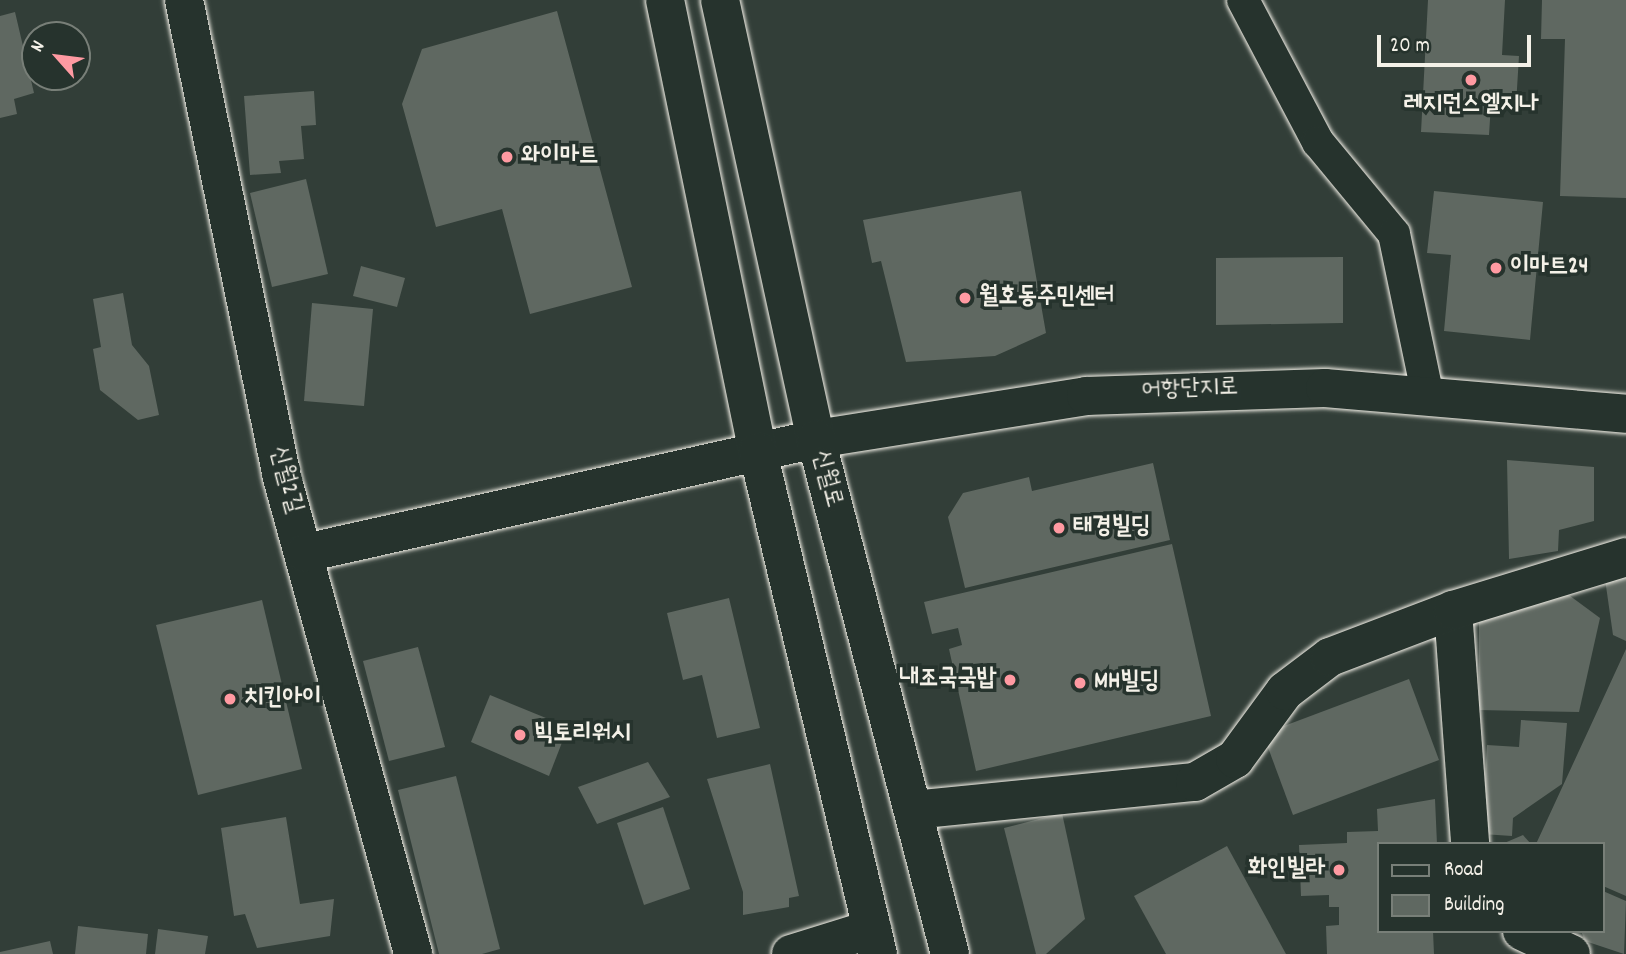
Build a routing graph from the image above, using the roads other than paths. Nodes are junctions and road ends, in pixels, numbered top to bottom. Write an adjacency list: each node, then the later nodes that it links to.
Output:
1 (184, 0): 9 (street, 신월2길)
2 (665, 0): 8 (street)
3 (720, 0): 7 (street, 신월로)
4 (1243, 0): 5 (lane)
5 (1427, 392): 6 (street, 어항단지로); 7 (street, 어항단지로)
6 (1626, 414)
7 (816, 439): 8 (street, 어항단지로); 12 (street, 신월로)
8 (758, 452): 9 (street, 어항단지로); 15 (street)
9 (305, 553): 16 (street, 신월2길)
10 (1626, 557): 11 (street)
11 (1453, 610): 12 (street); 13 (street)
12 (913, 810): 18 (street, 신월로)
13 (1470, 842)
14 (1526, 933): 19 (street)
15 (875, 942): 17 (street)
16 (413, 954)
17 (791, 954)
18 (950, 954)
19 (1572, 954)

